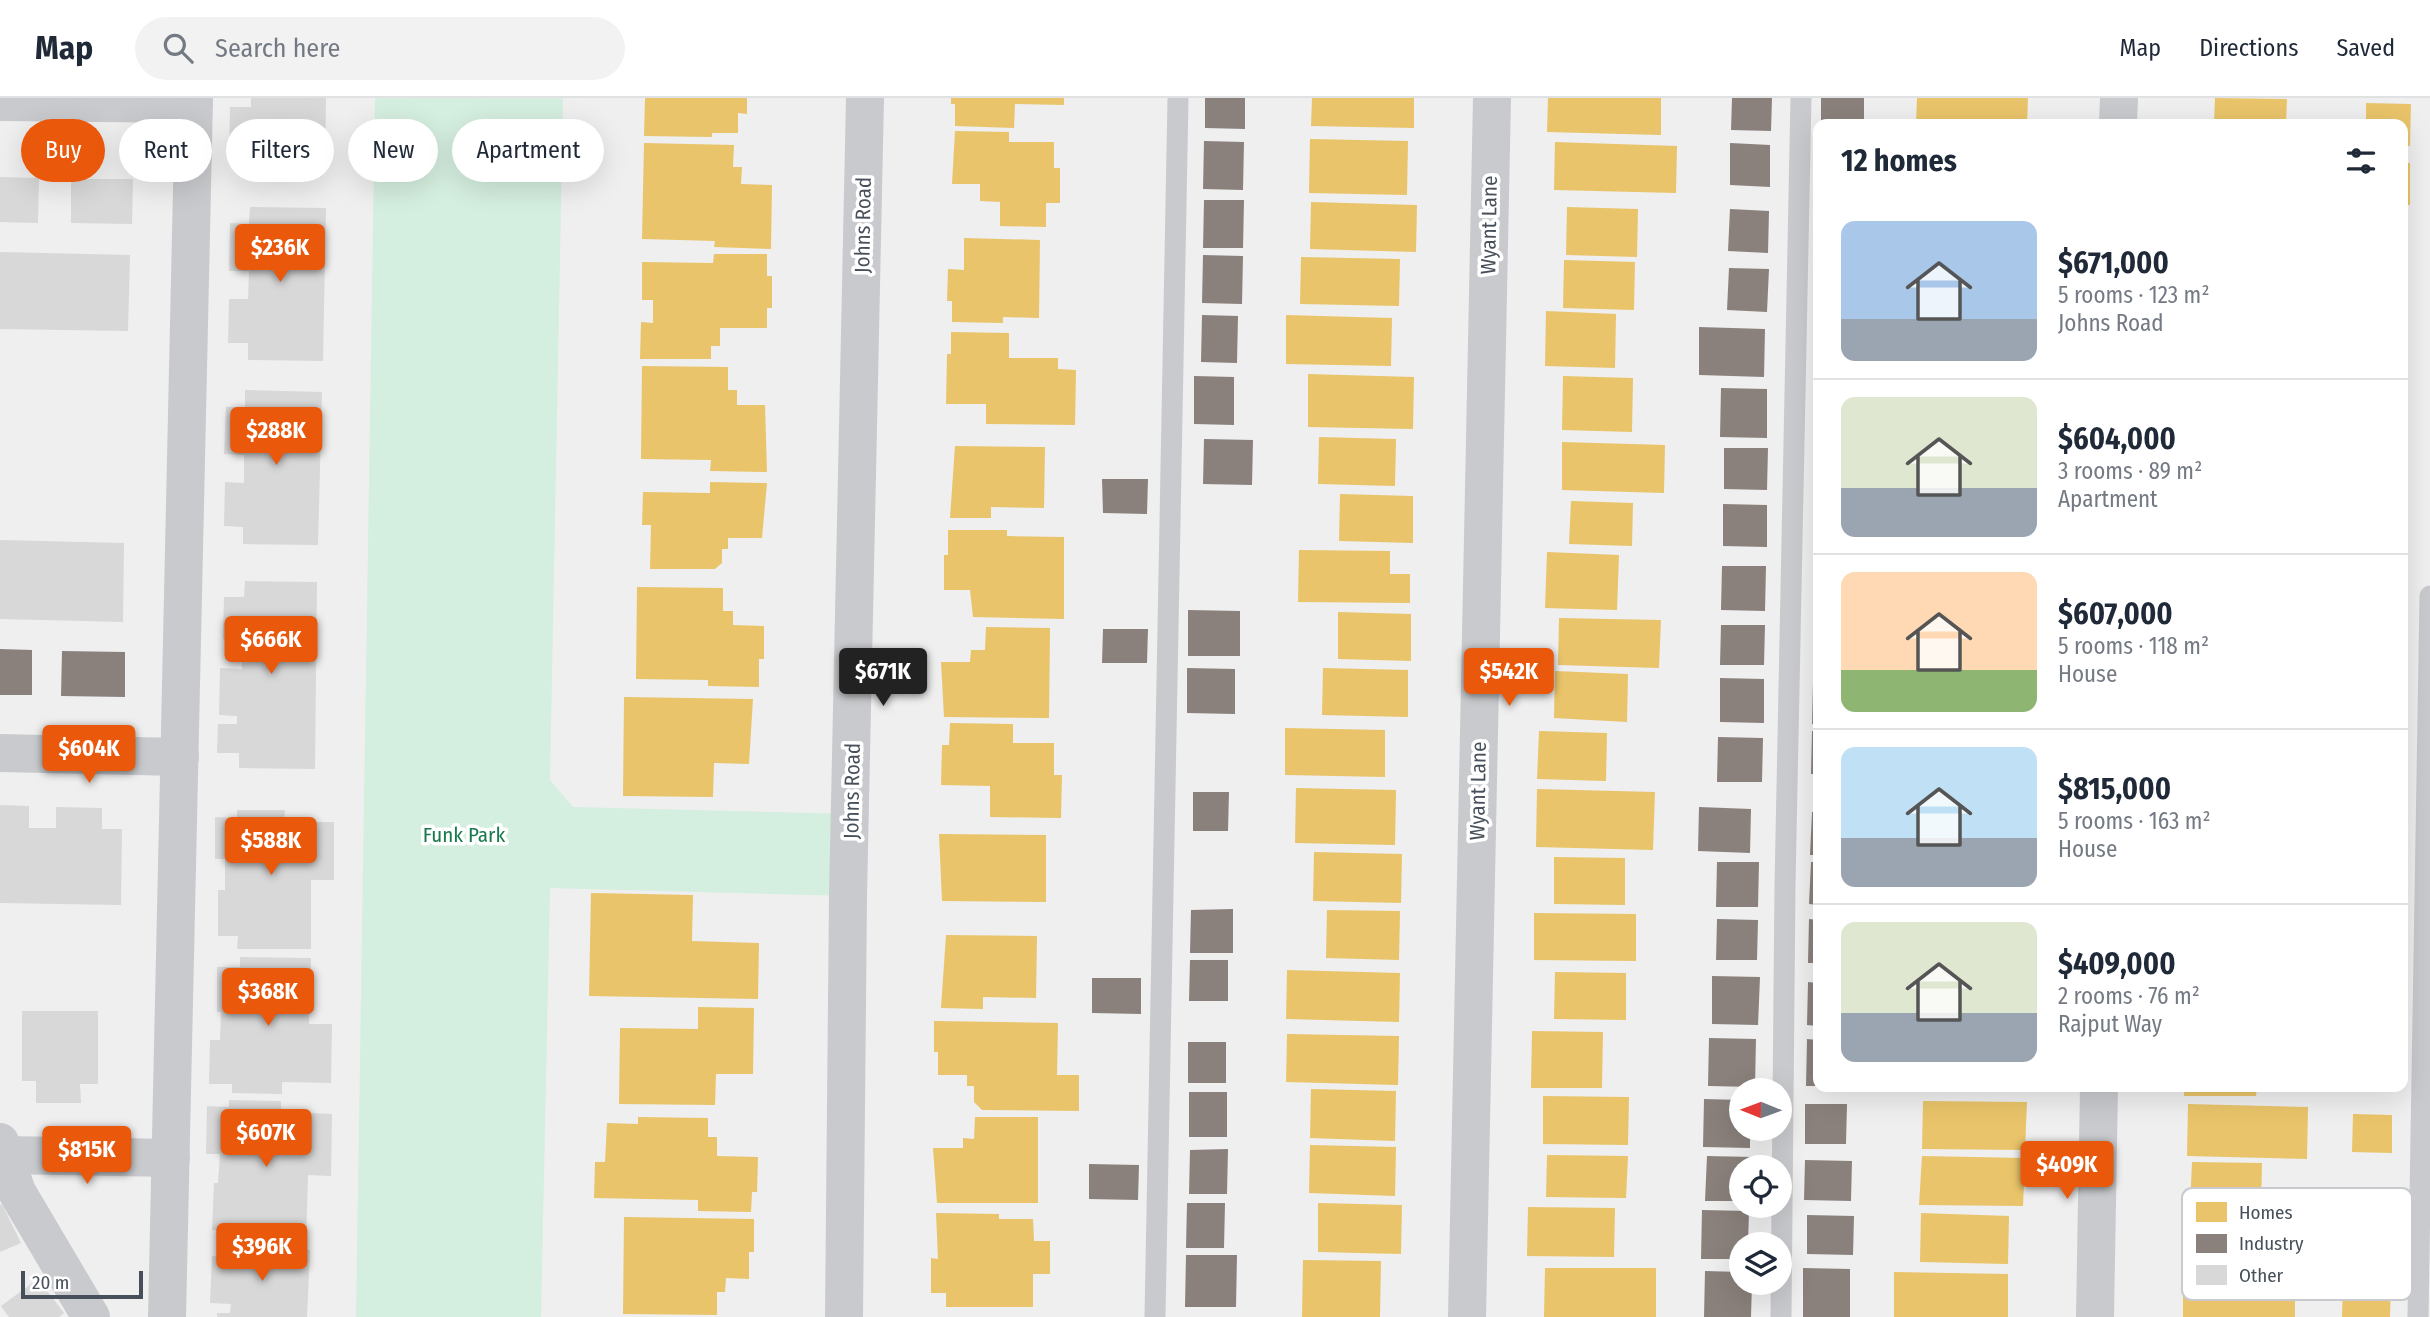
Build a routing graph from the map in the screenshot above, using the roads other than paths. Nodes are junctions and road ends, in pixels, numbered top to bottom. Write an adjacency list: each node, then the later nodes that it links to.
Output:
1 (865, 98): 17 (street, Johns Road)
2 (1178, 98): 18 (lane)
3 (1492, 98): 19 (street, Wyant Lane)
4 (1801, 98): 20 (lane)
5 (2119, 98): 8 (street)
6 (194, 101): 7 (street); 11 (street)
7 (0, 102)
8 (2118, 119)
9 (2430, 596): 22 (lane)
10 (0, 753): 11 (street)
11 (180, 757): 14 (street)
12 (2099, 1092): 21 (street)
13 (2, 1148): 14 (street); 15 (street)
14 (171, 1158): 16 (street)
15 (91, 1317)
16 (167, 1317)
17 (844, 1317)
18 (1155, 1317)
19 (1467, 1317)
20 (1782, 1317)
21 (2095, 1317)
22 (2418, 1317)

